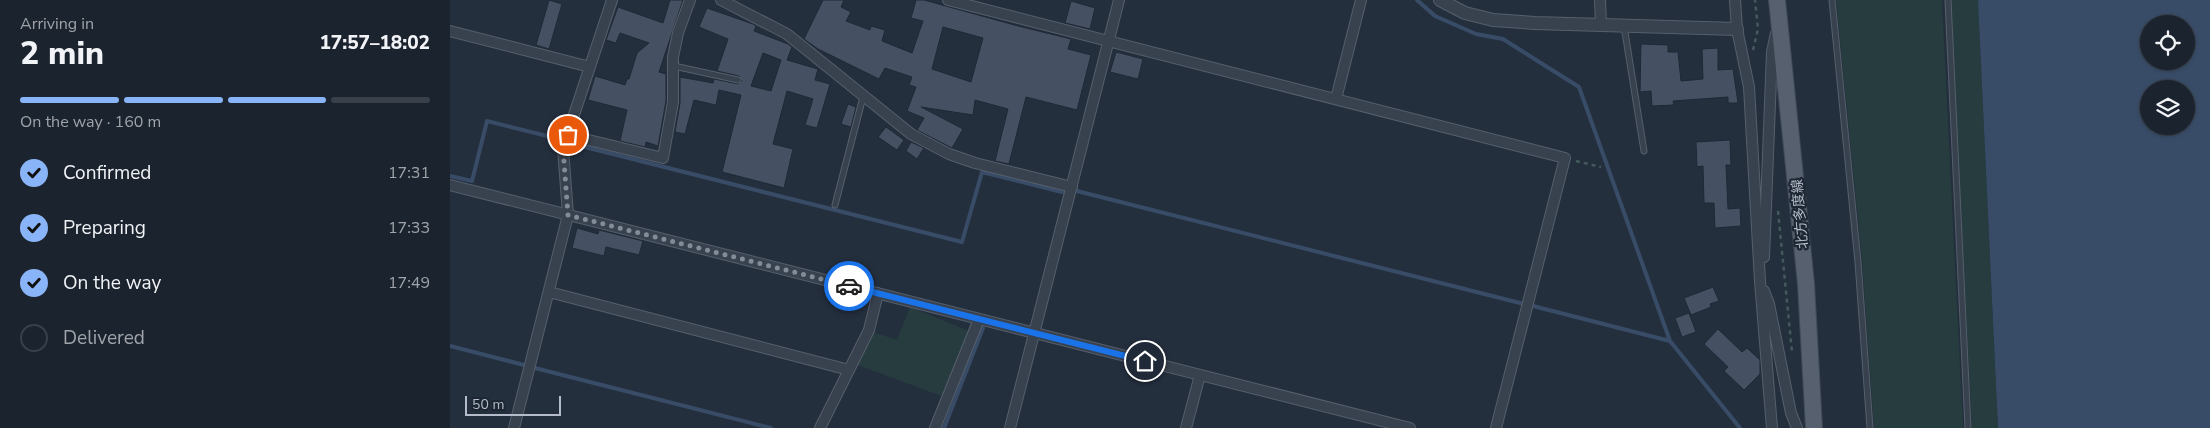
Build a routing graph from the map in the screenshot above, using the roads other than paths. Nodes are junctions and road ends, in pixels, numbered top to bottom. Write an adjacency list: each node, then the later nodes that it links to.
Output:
1 (612, 0): 20 (street)
2 (690, 0): 19 (street)
3 (721, 0): 22 (street)
4 (948, 0): 18 (street)
5 (1119, 0): 18 (street)
6 (1361, 0): 23 (street)
7 (1440, 0): 14 (street)
8 (1600, 0): 14 (street)
9 (1735, 0): 16 (street)
10 (1777, 0): 13 (main road, 北方多度線)
11 (1832, 0): 49 (lane)
12 (1948, 0): 50 (lane)
13 (1780, 20): 30 (street); 48 (main road, 北方多度線)
14 (1601, 25): 15 (street)
15 (1624, 26): 16 (street); 25 (lane)
16 (1737, 29): 30 (street)
17 (450, 31): 20 (street)
18 (1109, 41): 23 (street); 27 (street)
19 (674, 66): 21 (lane); 24 (street)
20 (590, 67): 24 (street)
21 (738, 80)
22 (863, 97): 27 (street); 28 (lane)
23 (1336, 99): 44 (street)
24 (568, 135): 29 (street)
25 (1644, 150)
26 (450, 185): 29 (street)
27 (1072, 187): 34 (street)
28 (835, 205)
29 (568, 215): 31 (street); 32 (street)
30 (1760, 281): 37 (street); 47 (street)
31 (549, 292): 35 (street); 38 (street)
32 (878, 294): 33 (street); 35 (street)
33 (979, 319): 34 (street); 40 (street)
34 (1035, 333): 36 (street); 41 (street)
35 (849, 370): 39 (street)
36 (1200, 375): 42 (street); 43 (street)
37 (1772, 414): 45 (street); 46 (street)
38 (514, 428)
39 (820, 428)
40 (935, 428)
41 (1010, 428)
42 (1186, 428)
43 (1410, 428)
44 (1496, 428)
45 (1768, 428)
46 (1772, 428)
47 (1797, 428)
48 (1814, 428)
49 (1870, 428)
50 (1968, 428)

